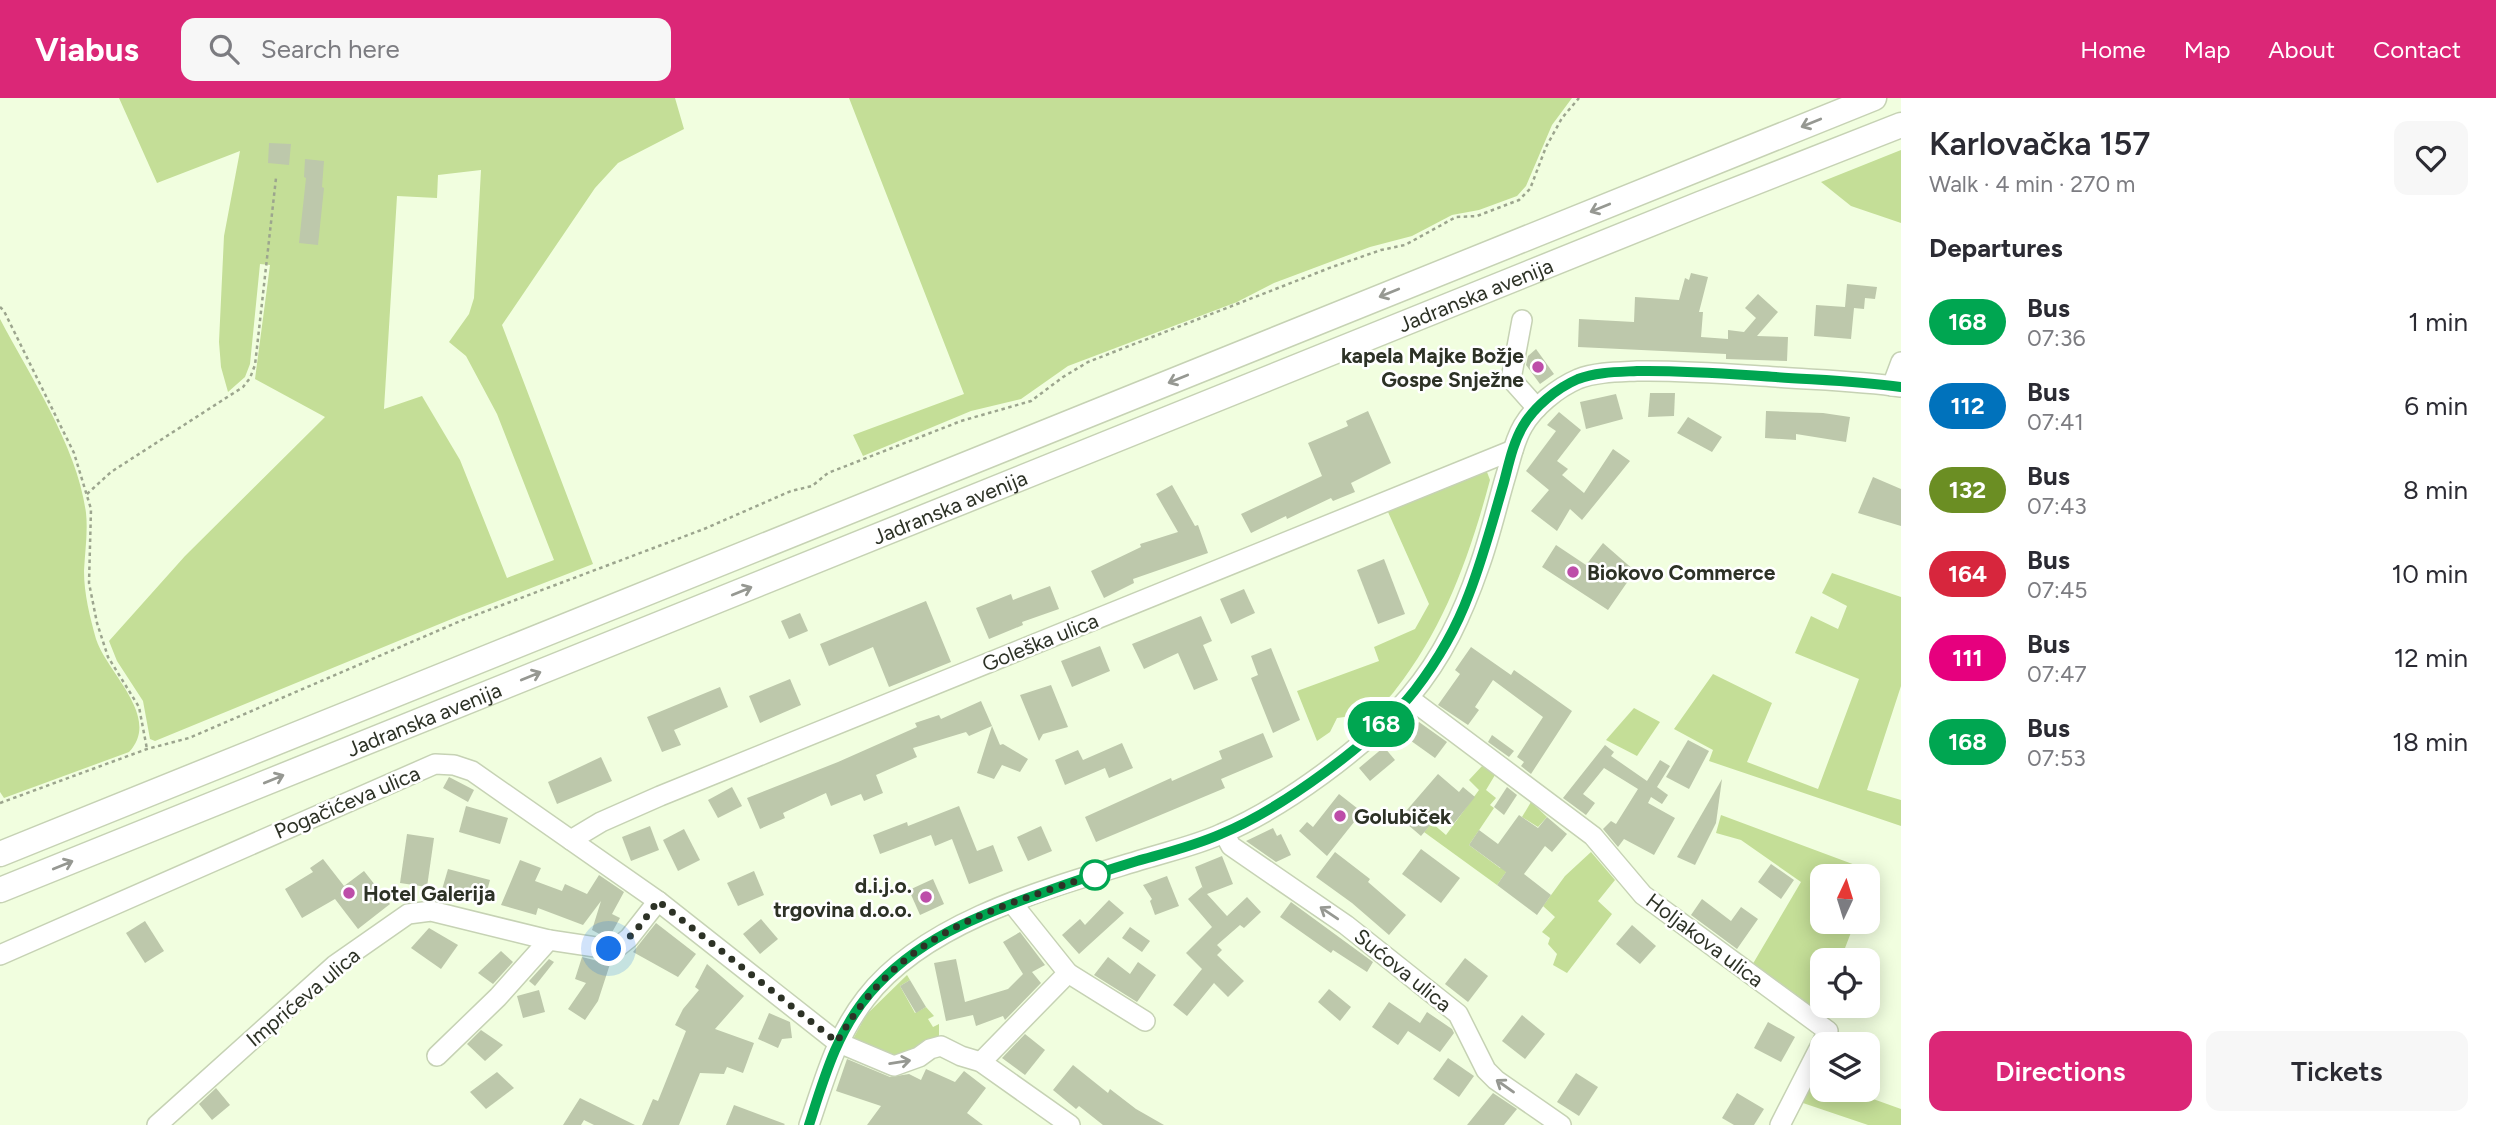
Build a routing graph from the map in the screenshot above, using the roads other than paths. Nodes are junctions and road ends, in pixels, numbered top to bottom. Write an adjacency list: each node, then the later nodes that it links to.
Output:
1 (1874, 98): 11 (main road, Jadranska avenija, one-way to 11)
2 (1901, 125): 12 (main road, Jadranska avenija, one-way to 2)
3 (1522, 320): 6 (street)
4 (1901, 362): 5 (street)
5 (1896, 386): 6 (street)
6 (1536, 408): 7 (street)
7 (1513, 450): 8 (street); 10 (street, Goleška ulica)
8 (1409, 698): 9 (street); 26 (street, Holjakova ulica)
9 (1224, 834): 14 (street); 25 (street, Sućova ulica, one-way to 9)
10 (571, 841): 13 (street, Pogačićeva ulica); 16 (street, Pogačićeva ulica)
11 (0, 854)
12 (0, 890)
13 (658, 901): 15 (street, Imprićeva ulica); 19 (street, Pogačićeva ulica)
14 (1012, 903): 17 (street); 19 (street)
15 (549, 940): 20 (street); 22 (street, Imprićeva ulica)
16 (0, 955)
17 (1068, 973): 18 (street); 21 (street)
18 (1144, 1021)
19 (837, 1042): 21 (street, Pogačićeva ulica, one-way to 21); 23 (street)
20 (437, 1056)
21 (981, 1062): 24 (street, Pogačićeva ulica)
22 (157, 1125)
23 (808, 1125)
24 (1070, 1125)
25 (1561, 1125)
26 (1780, 1125)

